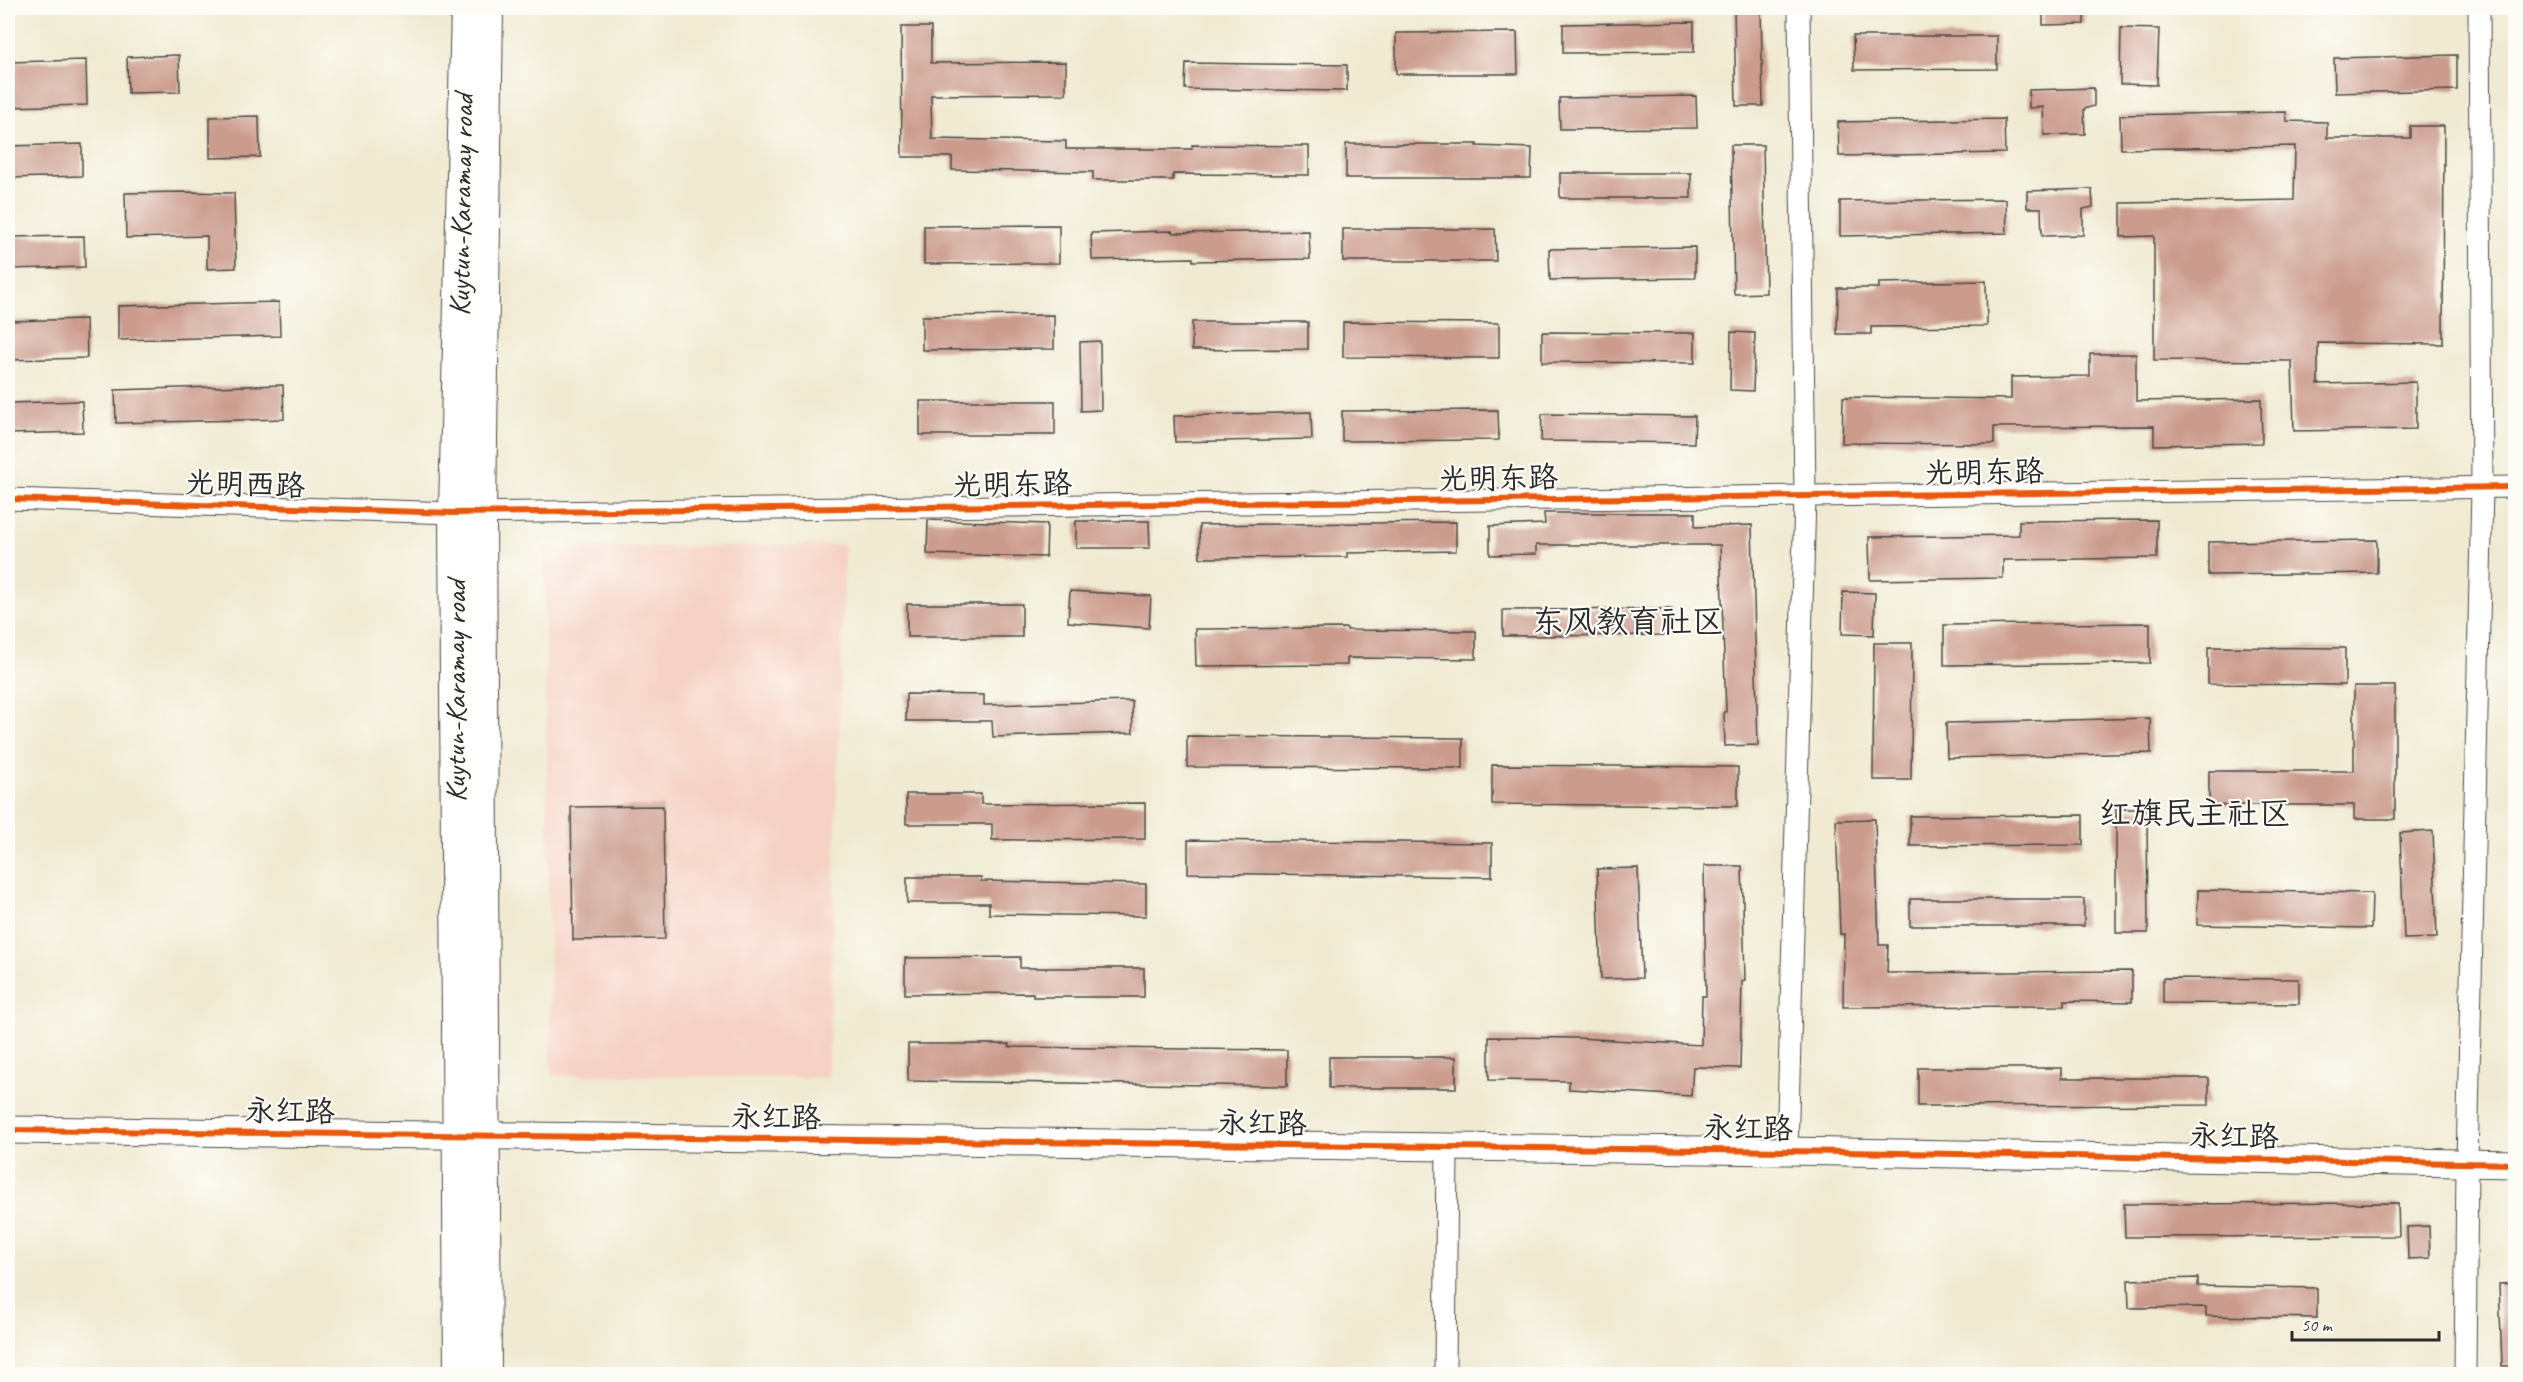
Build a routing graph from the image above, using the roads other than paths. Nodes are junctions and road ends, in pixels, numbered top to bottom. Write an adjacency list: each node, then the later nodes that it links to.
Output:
1 (466, 8): 9 (main road, Kuytun-Karamay road)
2 (488, 8): 9 (main road, Kuytun-Karamay road)
3 (1799, 8): 7 (street)
4 (2479, 8): 6 (street)
5 (2516, 487): 6 (street, 光明东路)
6 (2482, 488): 7 (street, 光明东路); 14 (street)
7 (1805, 497): 9 (street, 光明东路); 13 (street)
8 (8, 499): 9 (street, 光明西路)
9 (468, 512): 11 (main road, Kuytun-Karamay road)
10 (8, 1130): 11 (street, 永红路)
11 (470, 1136): 12 (street, 永红路); 16 (main road, Kuytun-Karamay road); 17 (main road, Kuytun-Karamay road)
12 (1447, 1148): 13 (street, 永红路); 18 (street)
13 (1787, 1150): 14 (street, 永红路)
14 (2467, 1163): 15 (street, 永红路); 19 (street)
15 (2516, 1164)
16 (459, 1374)
17 (486, 1374)
18 (1444, 1374)
19 (2465, 1374)

